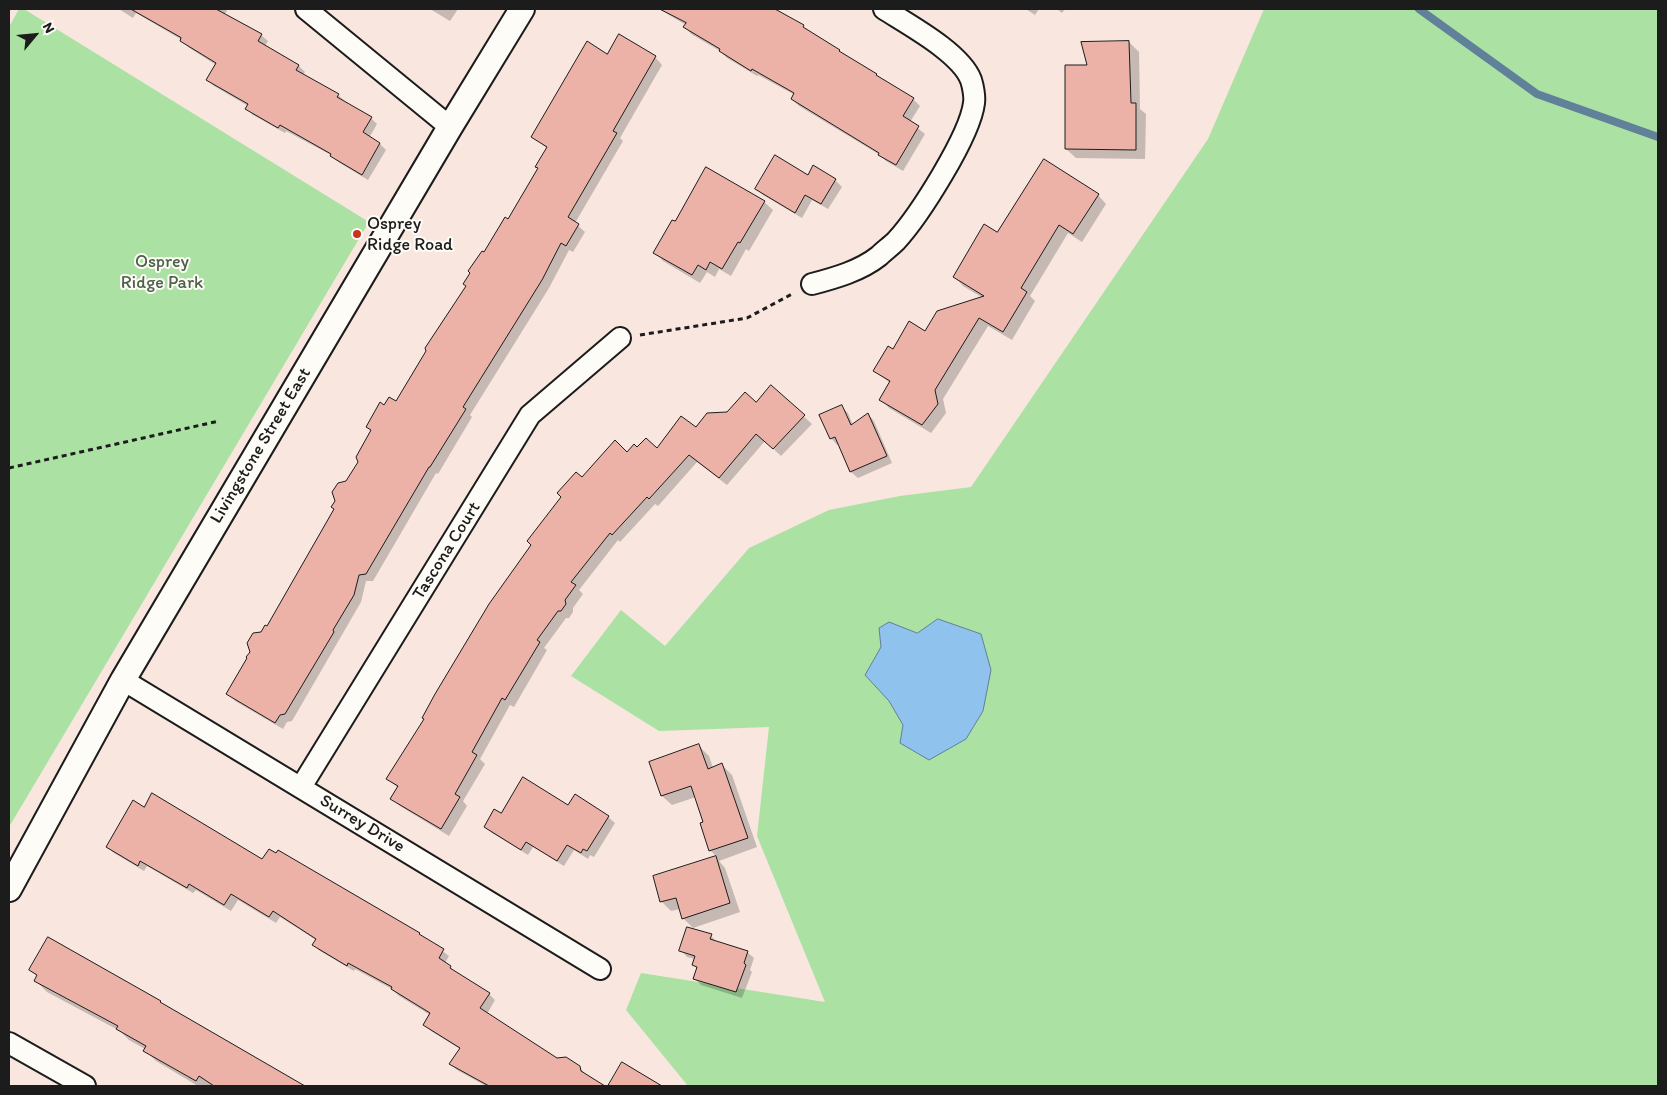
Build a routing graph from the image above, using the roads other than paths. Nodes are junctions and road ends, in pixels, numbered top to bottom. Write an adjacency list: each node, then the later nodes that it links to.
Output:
1 (306, 9): 4 (street)
2 (522, 9): 4 (street, Livingstone Street East)
3 (884, 9): 5 (street)
4 (450, 127): 7 (street, Livingstone Street East)
5 (812, 284)
6 (620, 338): 8 (street, Tascona Court)
7 (123, 680): 8 (street, Surrey Drive); 9 (street, Livingstone Street East)
8 (301, 787): 10 (street, Surrey Drive)
9 (9, 888)
10 (600, 969)
11 (9, 1043): 12 (street)
12 (85, 1086)

